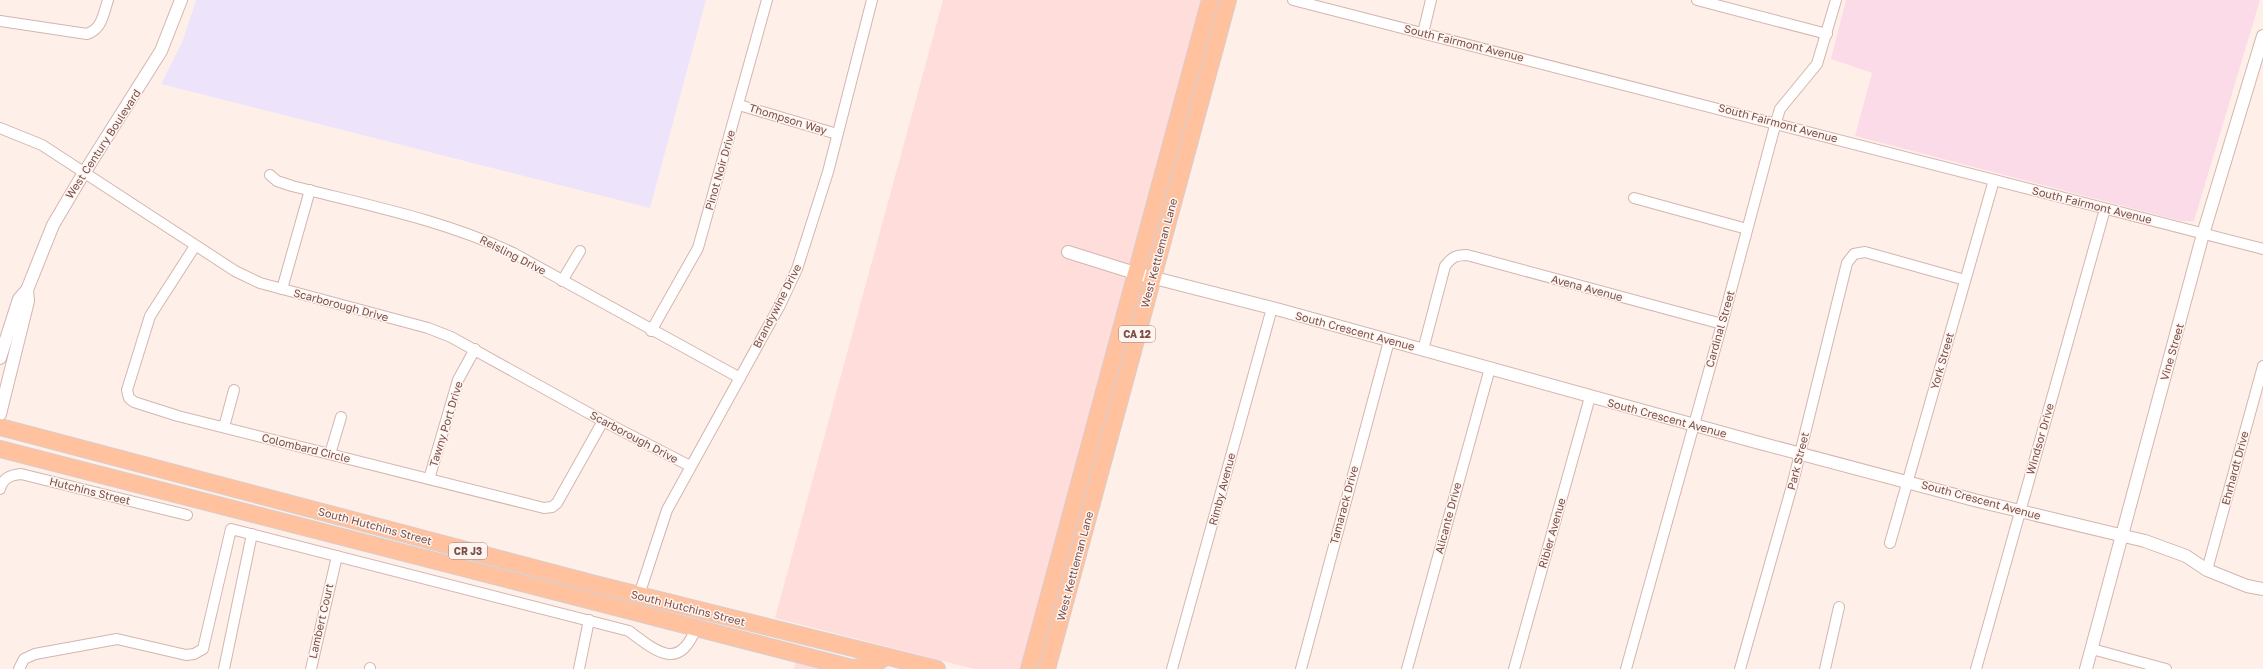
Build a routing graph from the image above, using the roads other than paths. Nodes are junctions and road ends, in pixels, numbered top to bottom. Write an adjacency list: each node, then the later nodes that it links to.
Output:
1 (108, 0): 11 (street)
2 (181, 0): 19 (street, West Century Boulevard)
3 (767, 0): 15 (street, Pinot Noir Drive)
4 (872, 0): 18 (street, Brandywine Drive)
5 (1210, 0): 31 (main road, West Kettleman Lane / CA 12)
6 (1228, 0): 32 (main road, West Kettleman Lane / CA 12)
7 (1293, 0): 12 (street, South Fairmont Avenue)
8 (1432, 0): 12 (street)
9 (1697, 0): 13 (street)
10 (1836, 0): 13 (street, Cardinal Street)
11 (0, 21)
12 (1423, 33): 16 (street, South Fairmont Avenue)
13 (1827, 34): 16 (street, Cardinal Street)
14 (2263, 36): 26 (street, Vine Street)
15 (739, 105): 18 (street, Thompson Way); 39 (street, Pinot Noir Drive)
16 (1776, 122): 21 (street, South Fairmont Avenue); 25 (street, Cardinal Street)
17 (0, 128): 19 (street, Scarborough Drive)
18 (837, 134): 46 (street, Brandywine Drive)
19 (84, 172): 27 (street, Scarborough Drive); 36 (street, West Century Boulevard)
20 (270, 175): 22 (street, Reisling Drive)
21 (1994, 180): 24 (street, South Fairmont Avenue); 33 (street, York Street)
22 (310, 190): 34 (street, Reisling Drive); 35 (street)
23 (1634, 198): 25 (street)
24 (2104, 209): 26 (street, South Fairmont Avenue); 63 (street, Windsor Drive)
25 (1747, 229): 38 (street, Cardinal Street)
26 (2203, 234): 28 (street, South Fairmont Avenue); 66 (street, Vine Street)
27 (195, 246): 35 (street, Scarborough Drive); 54 (street, Colombard Circle)
28 (2263, 249)
29 (580, 251): 34 (street)
30 (1068, 252): 31 (street, South Crescent Avenue)
31 (1135, 273): 32 (street, South Crescent Avenue); 62 (main road, West Kettleman Lane / CA 12)
32 (1153, 277): 37 (street, South Crescent Avenue); 67 (main road, West Kettleman Lane / CA 12)
33 (1965, 280): 56 (street, Park Street); 60 (street, York Street)
34 (562, 281): 39 (street, Reisling Drive)
35 (282, 289): 41 (street, Scarborough Drive)
36 (27, 290): 43 (street, West Century Boulevard); 49 (street, West Century Boulevard)
37 (1272, 308): 40 (street, South Crescent Avenue); 86 (street, Rimby Avenue)
38 (1722, 324): 42 (street, Avena Avenue); 52 (street, Cardinal Street)
39 (651, 331): 46 (street, Reisling Drive)
40 (1389, 341): 42 (street, South Crescent Avenue); 87 (street, Tamarack Drive)
41 (475, 349): 51 (street, Scarborough Drive); 59 (street, Tawny Port Drive)
42 (1423, 350): 45 (street, South Crescent Avenue)
43 (0, 358)
44 (2263, 366): 70 (street, Ehrhardt Drive)
45 (1490, 368): 48 (street, South Crescent Avenue); 88 (street, Alicante Drive)
46 (740, 378): 58 (street, Brandywine Drive)
47 (234, 390): 54 (street)
48 (1590, 397): 52 (street, South Crescent Avenue); 89 (street, Ribier Avenue)
49 (0, 414)
50 (340, 417): 57 (street)
51 (602, 422): 58 (street, Scarborough Drive); 59 (street, Colombard Circle)
52 (1693, 424): 56 (street, South Crescent Avenue); 90 (street, Cardinal Street)
53 (0, 427): 72 (main road, South Hutchins Street / CR J3)
54 (224, 427): 57 (street, Colombard Circle)
55 (0, 449): 75 (main road, South Hutchins Street / CR J3)
56 (1800, 453): 60 (street, South Crescent Avenue); 91 (street, Park Street)
57 (330, 454): 59 (street, Colombard Circle)
58 (690, 466): 72 (street, Brandywine Drive)
59 (429, 479)
60 (1909, 481): 63 (street, South Crescent Avenue); 68 (street, York Street)
61 (0, 489): 64 (street, Hutchins Street)
62 (1075, 500): 67 (main road); 84 (main road, West Kettleman Lane / CA 12)
63 (2020, 510): 66 (street, South Crescent Avenue); 93 (street, Windsor Drive)
64 (187, 515)
65 (252, 534): 69 (street); 79 (street); 80 (street)
66 (2122, 535): 70 (street, South Crescent Avenue); 76 (street, Vine Street)
67 (1083, 536): 85 (main road, West Kettleman Lane / CA 12)
68 (1890, 543)
69 (337, 556): 74 (street); 81 (street, Lambert Court)
70 (2207, 570): 71 (street, South Crescent Avenue)
71 (2263, 589)
72 (639, 596): 77 (main road, South Hutchins Street / CR J3)
73 (1839, 607): 92 (street)
74 (589, 620): 75 (street); 82 (street)
75 (696, 628): 78 (main road, South Hutchins Street / CR J3)
76 (2092, 649): 94 (street, Vine Street); 95 (street)
77 (886, 657): 78 (main road); 83 (main road, South Hutchins Street / CR J3)
78 (854, 668)
79 (19, 669)
80 (224, 669)
81 (311, 669)
82 (579, 669)
83 (937, 669)
84 (1029, 669)
85 (1047, 669)
86 (1172, 669)
87 (1301, 669)
88 (1407, 669)
89 (1514, 669)
90 (1626, 669)
91 (1740, 669)
92 (1825, 669)
93 (1976, 669)
94 (2086, 669)
95 (2166, 669)

